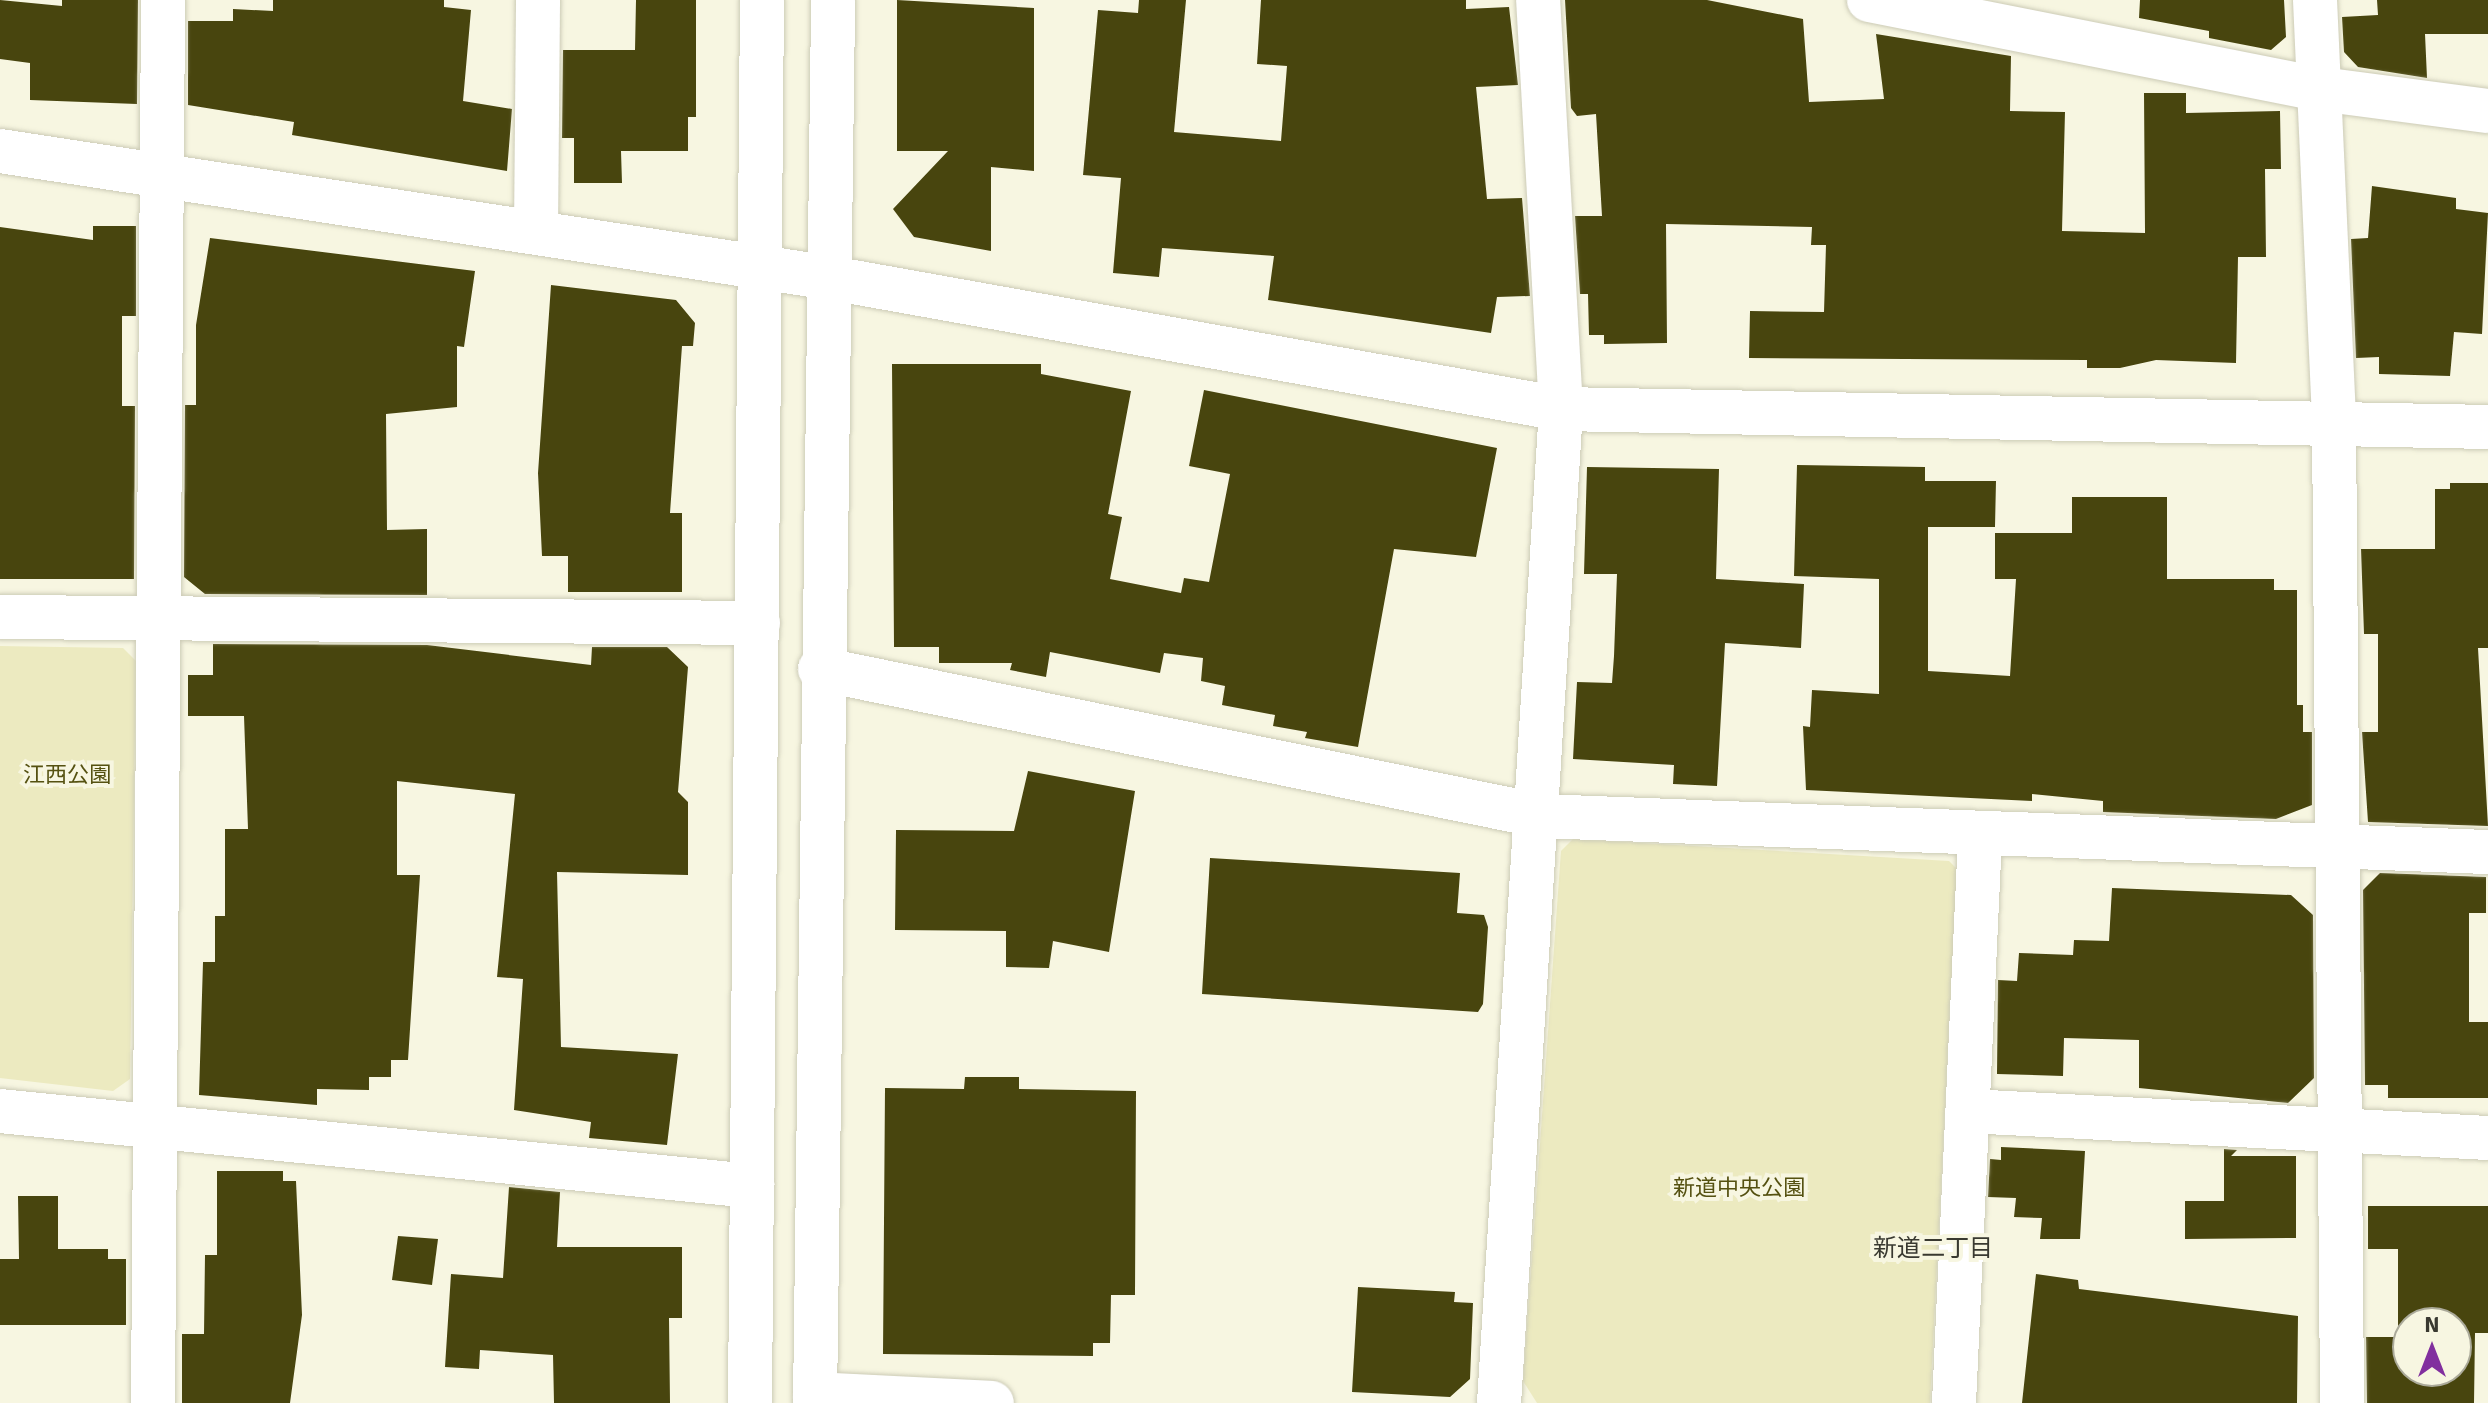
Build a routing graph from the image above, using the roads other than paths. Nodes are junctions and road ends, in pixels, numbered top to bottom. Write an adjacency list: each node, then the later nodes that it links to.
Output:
1 (163, 0): 11 (street)
2 (538, 0): 12 (street)
3 (762, 0): 13 (street)
4 (833, 0): 14 (street)
5 (1538, 0): 15 (street)
6 (1869, 0): 8 (street)
7 (2315, 0): 8 (street)
8 (2320, 89): 9 (street); 16 (street)
9 (2488, 111)
10 (0, 151): 11 (street)
11 (162, 176): 12 (street); 19 (street)
12 (536, 232): 13 (street)
13 (761, 268): 14 (street); 20 (street)
14 (831, 278): 15 (street); 21 (street)
15 (1561, 409): 16 (street); 22 (street)
16 (2334, 422): 17 (street); 24 (street)
17 (2488, 427)
18 (0, 617): 19 (street)
19 (159, 618): 20 (street); 29 (street)
20 (758, 623): 31 (street)
21 (820, 669): 22 (street); 32 (street)
22 (1541, 816): 23 (street); 36 (street)
23 (1980, 836): 24 (street); 27 (street)
24 (2338, 851): 25 (street); 28 (street)
25 (2488, 852)
26 (0, 1111): 29 (street)
27 (1968, 1111): 28 (street); 37 (street)
28 (2340, 1125): 30 (street); 38 (street)
29 (155, 1127): 31 (street); 33 (street)
30 (2488, 1138)
31 (752, 1186): 34 (street)
32 (815, 1398): 35 (street)
33 (153, 1403)
34 (750, 1403)
35 (992, 1403)
36 (1499, 1403)
37 (1954, 1403)
38 (2342, 1403)

